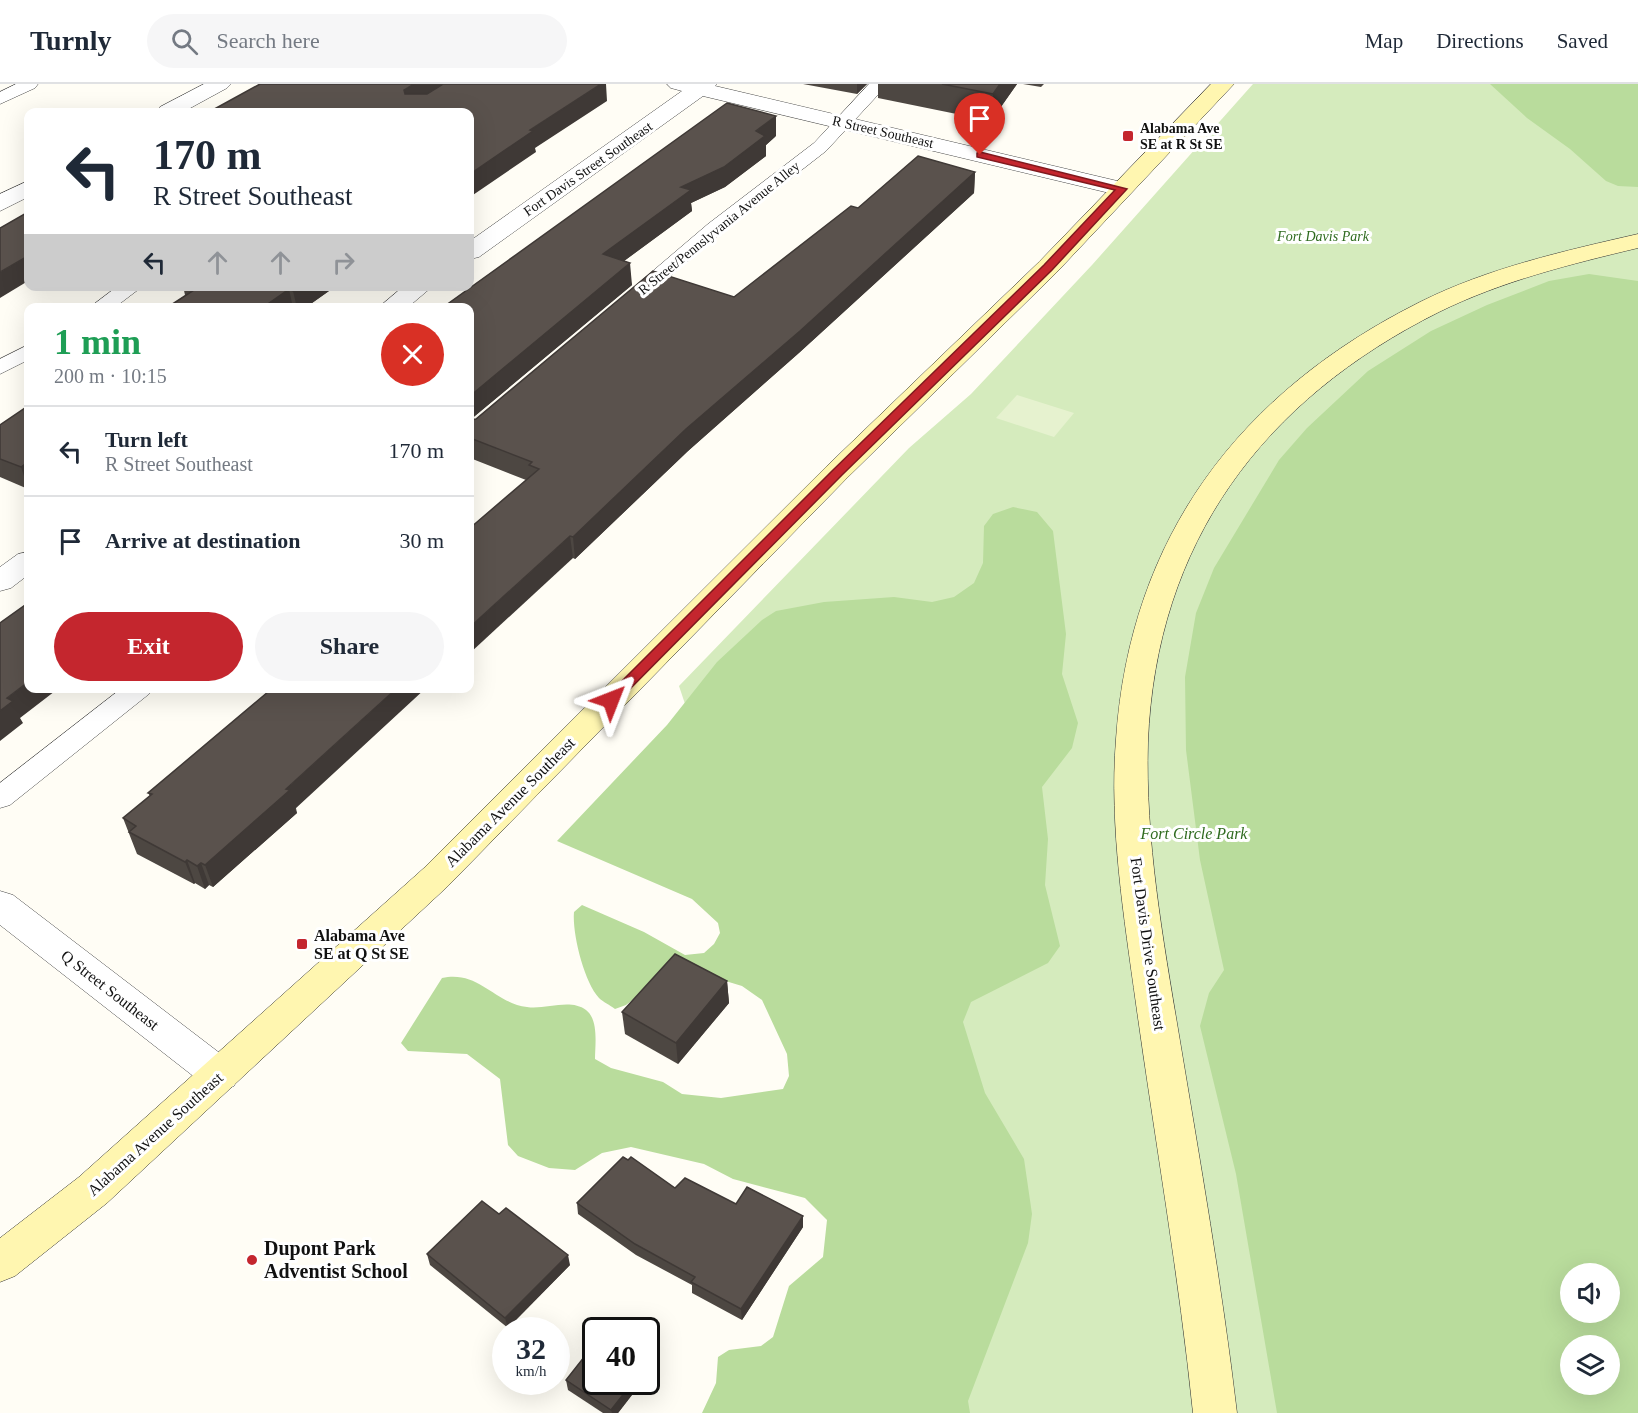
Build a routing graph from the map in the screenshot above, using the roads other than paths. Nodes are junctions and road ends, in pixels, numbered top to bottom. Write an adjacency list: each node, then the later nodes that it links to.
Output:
1 (29, 84): 6 (lane)
2 (220, 84): 7 (street)
3 (879, 84): 8 (lane, R Street/Pennslyvania Avenue Alley)
4 (1220, 84): 9 (street, Alabama Avenue Southeast)
5 (695, 86): 8 (street, R Street Southeast); 13 (street, Fort Davis Street Southeast)
6 (0, 99)
7 (175, 108)
8 (844, 123): 9 (street, R Street Southeast); 18 (lane, R Street/Pennslyvania Avenue Alley)
9 (1122, 189): 24 (street, Alabama Avenue Southeast)
10 (24, 190): 11 (street)
11 (0, 204)
12 (1638, 241): 26 (street, Fort Davis Drive Southeast)
13 (474, 249)
14 (126, 291): 16 (lane)
15 (413, 291): 17 (street)
16 (107, 303)
17 (397, 303)
18 (617, 311)
19 (24, 353): 20 (lane)
20 (0, 368)
21 (134, 693): 22 (lane)
22 (0, 798)
23 (0, 905): 24 (street, Q Street Southeast)
24 (220, 1075): 25 (street, Alabama Avenue Southeast)
25 (0, 1263)
26 (1215, 1413)

